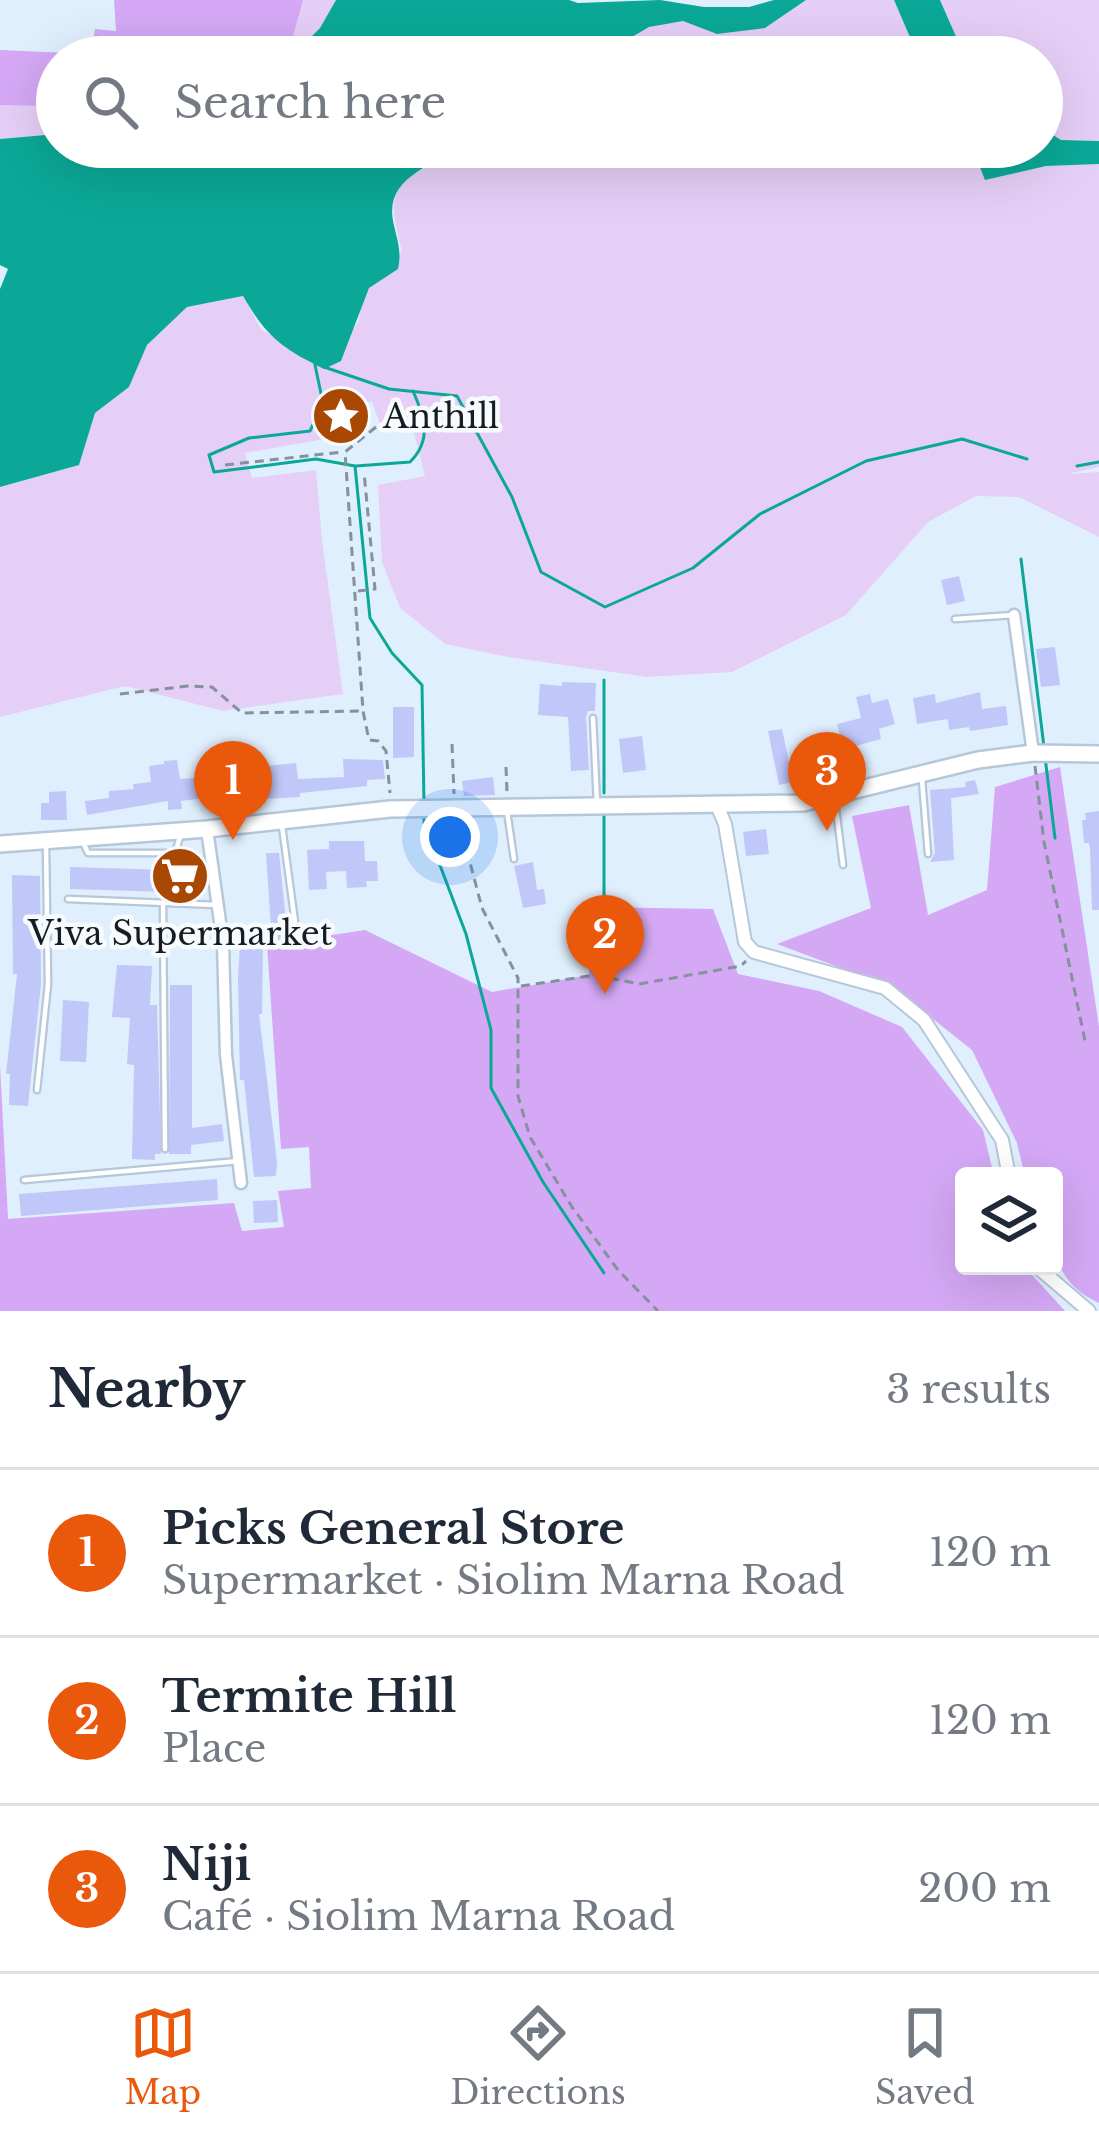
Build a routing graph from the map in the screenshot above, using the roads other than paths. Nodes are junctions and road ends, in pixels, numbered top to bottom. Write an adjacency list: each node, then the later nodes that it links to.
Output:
1 (1014, 615): 2 (lane); 4 (street)
2 (955, 619)
3 (593, 718): 8 (lane)
4 (1033, 753): 5 (main road); 6 (main road)
5 (1099, 754)
6 (922, 774): 7 (main road); 15 (lane)
7 (835, 795): 10 (main road); 17 (lane)
8 (597, 804): 9 (main road); 10 (main road)
9 (507, 806): 11 (main road); 16 (lane)
10 (717, 806): 25 (street)
11 (282, 820): 12 (main road); 21 (lane)
12 (207, 829): 13 (main road); 20 (street)
13 (46, 840): 14 (main road); 22 (lane)
14 (0, 844)
15 (928, 854)
16 (514, 859)
17 (843, 866)
18 (68, 899): 19 (lane)
19 (163, 903): 20 (lane); 23 (lane)
20 (217, 905): 24 (street)
21 (295, 922)
22 (37, 1090)
23 (165, 1149)
24 (238, 1161): 26 (lane); 27 (street)
25 (1007, 1167)
26 (24, 1180)
27 (241, 1183)
28 (1047, 1275): 29 (street)
29 (1089, 1311)

